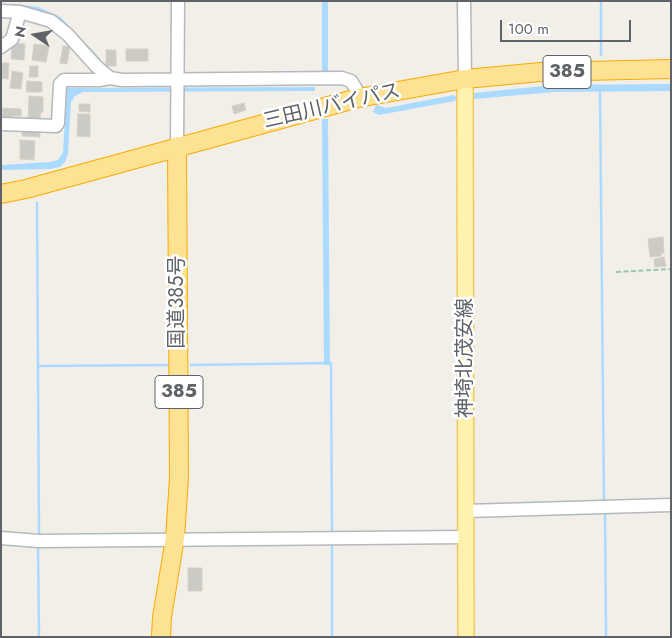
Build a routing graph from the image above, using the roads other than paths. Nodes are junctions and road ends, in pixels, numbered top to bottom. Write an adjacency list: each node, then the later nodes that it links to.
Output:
1 (178, 1): 9 (street)
2 (464, 1): 8 (street)
3 (1, 11): 4 (street)
4 (20, 12): 5 (street); 7 (street)
5 (1, 47)
6 (671, 69): 8 (highway, 三田川バイパス / 385)
7 (110, 78): 9 (street); 11 (street)
8 (464, 79): 10 (highway, 三田川バイパス / 385); 15 (main road, 神埼北茂安線)
9 (178, 86): 10 (street); 12 (street)
10 (358, 98): 12 (highway, 三田川バイパス / 385)
11 (1, 124)
12 (178, 146): 13 (highway, 三田川バイパス / 385); 18 (highway, 国道385号 / 385)
13 (1, 194)
14 (671, 505): 15 (street)
15 (466, 511): 16 (main road, 神埼北茂安線)
16 (466, 537): 18 (street); 20 (main road, 神埼北茂安線)
17 (1, 538): 18 (street)
18 (175, 538): 19 (highway, 国道385号 / 385)
19 (161, 637)
20 (466, 637)

